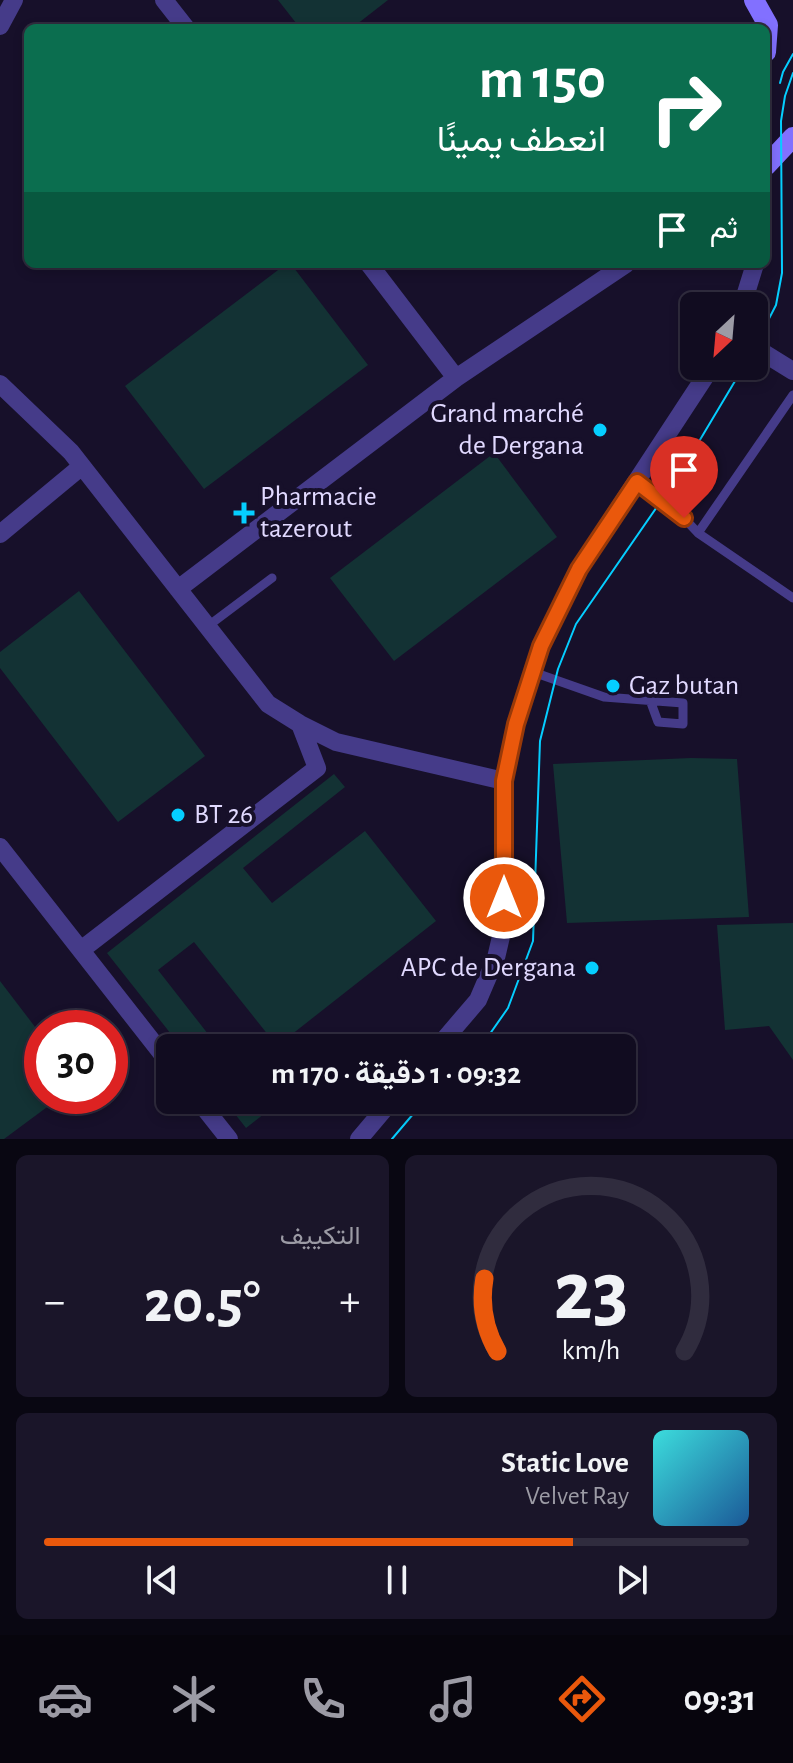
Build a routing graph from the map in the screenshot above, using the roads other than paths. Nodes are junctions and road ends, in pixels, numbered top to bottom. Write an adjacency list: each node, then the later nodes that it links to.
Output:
1 (14, 0): 6 (street)
2 (164, 0): 4 (street)
3 (754, 0): 5 (street)
4 (183, 24)
5 (767, 24)
6 (0, 26)
7 (793, 137): 8 (street)
8 (770, 162)
9 (372, 268): 15 (street)
10 (620, 268): 15 (street)
11 (754, 268): 12 (street)
12 (746, 292)
13 (768, 356): 14 (street)
14 (793, 371)
15 (456, 378): 24 (street)
16 (703, 380): 20 (street)
17 (0, 384): 19 (street)
18 (793, 395): 21 (lane)
19 (82, 466): 22 (street); 24 (street)
20 (637, 482): 21 (lane); 27 (street)
21 (698, 533): 25 (lane)
22 (0, 534)
23 (272, 578): 26 (lane)
24 (178, 589): 26 (street)
25 (793, 598)
26 (208, 626): 29 (street)
27 (533, 672): 28 (lane); 30 (street)
28 (650, 700)
29 (300, 724): 30 (street); 32 (street)
30 (504, 781): 33 (street)
31 (4, 859): 32 (street)
32 (81, 950): 34 (street)
33 (449, 1034)
34 (156, 1046)
35 (209, 1114): 37 (street)
36 (381, 1114): 38 (street)
37 (229, 1139)
38 (360, 1139)

